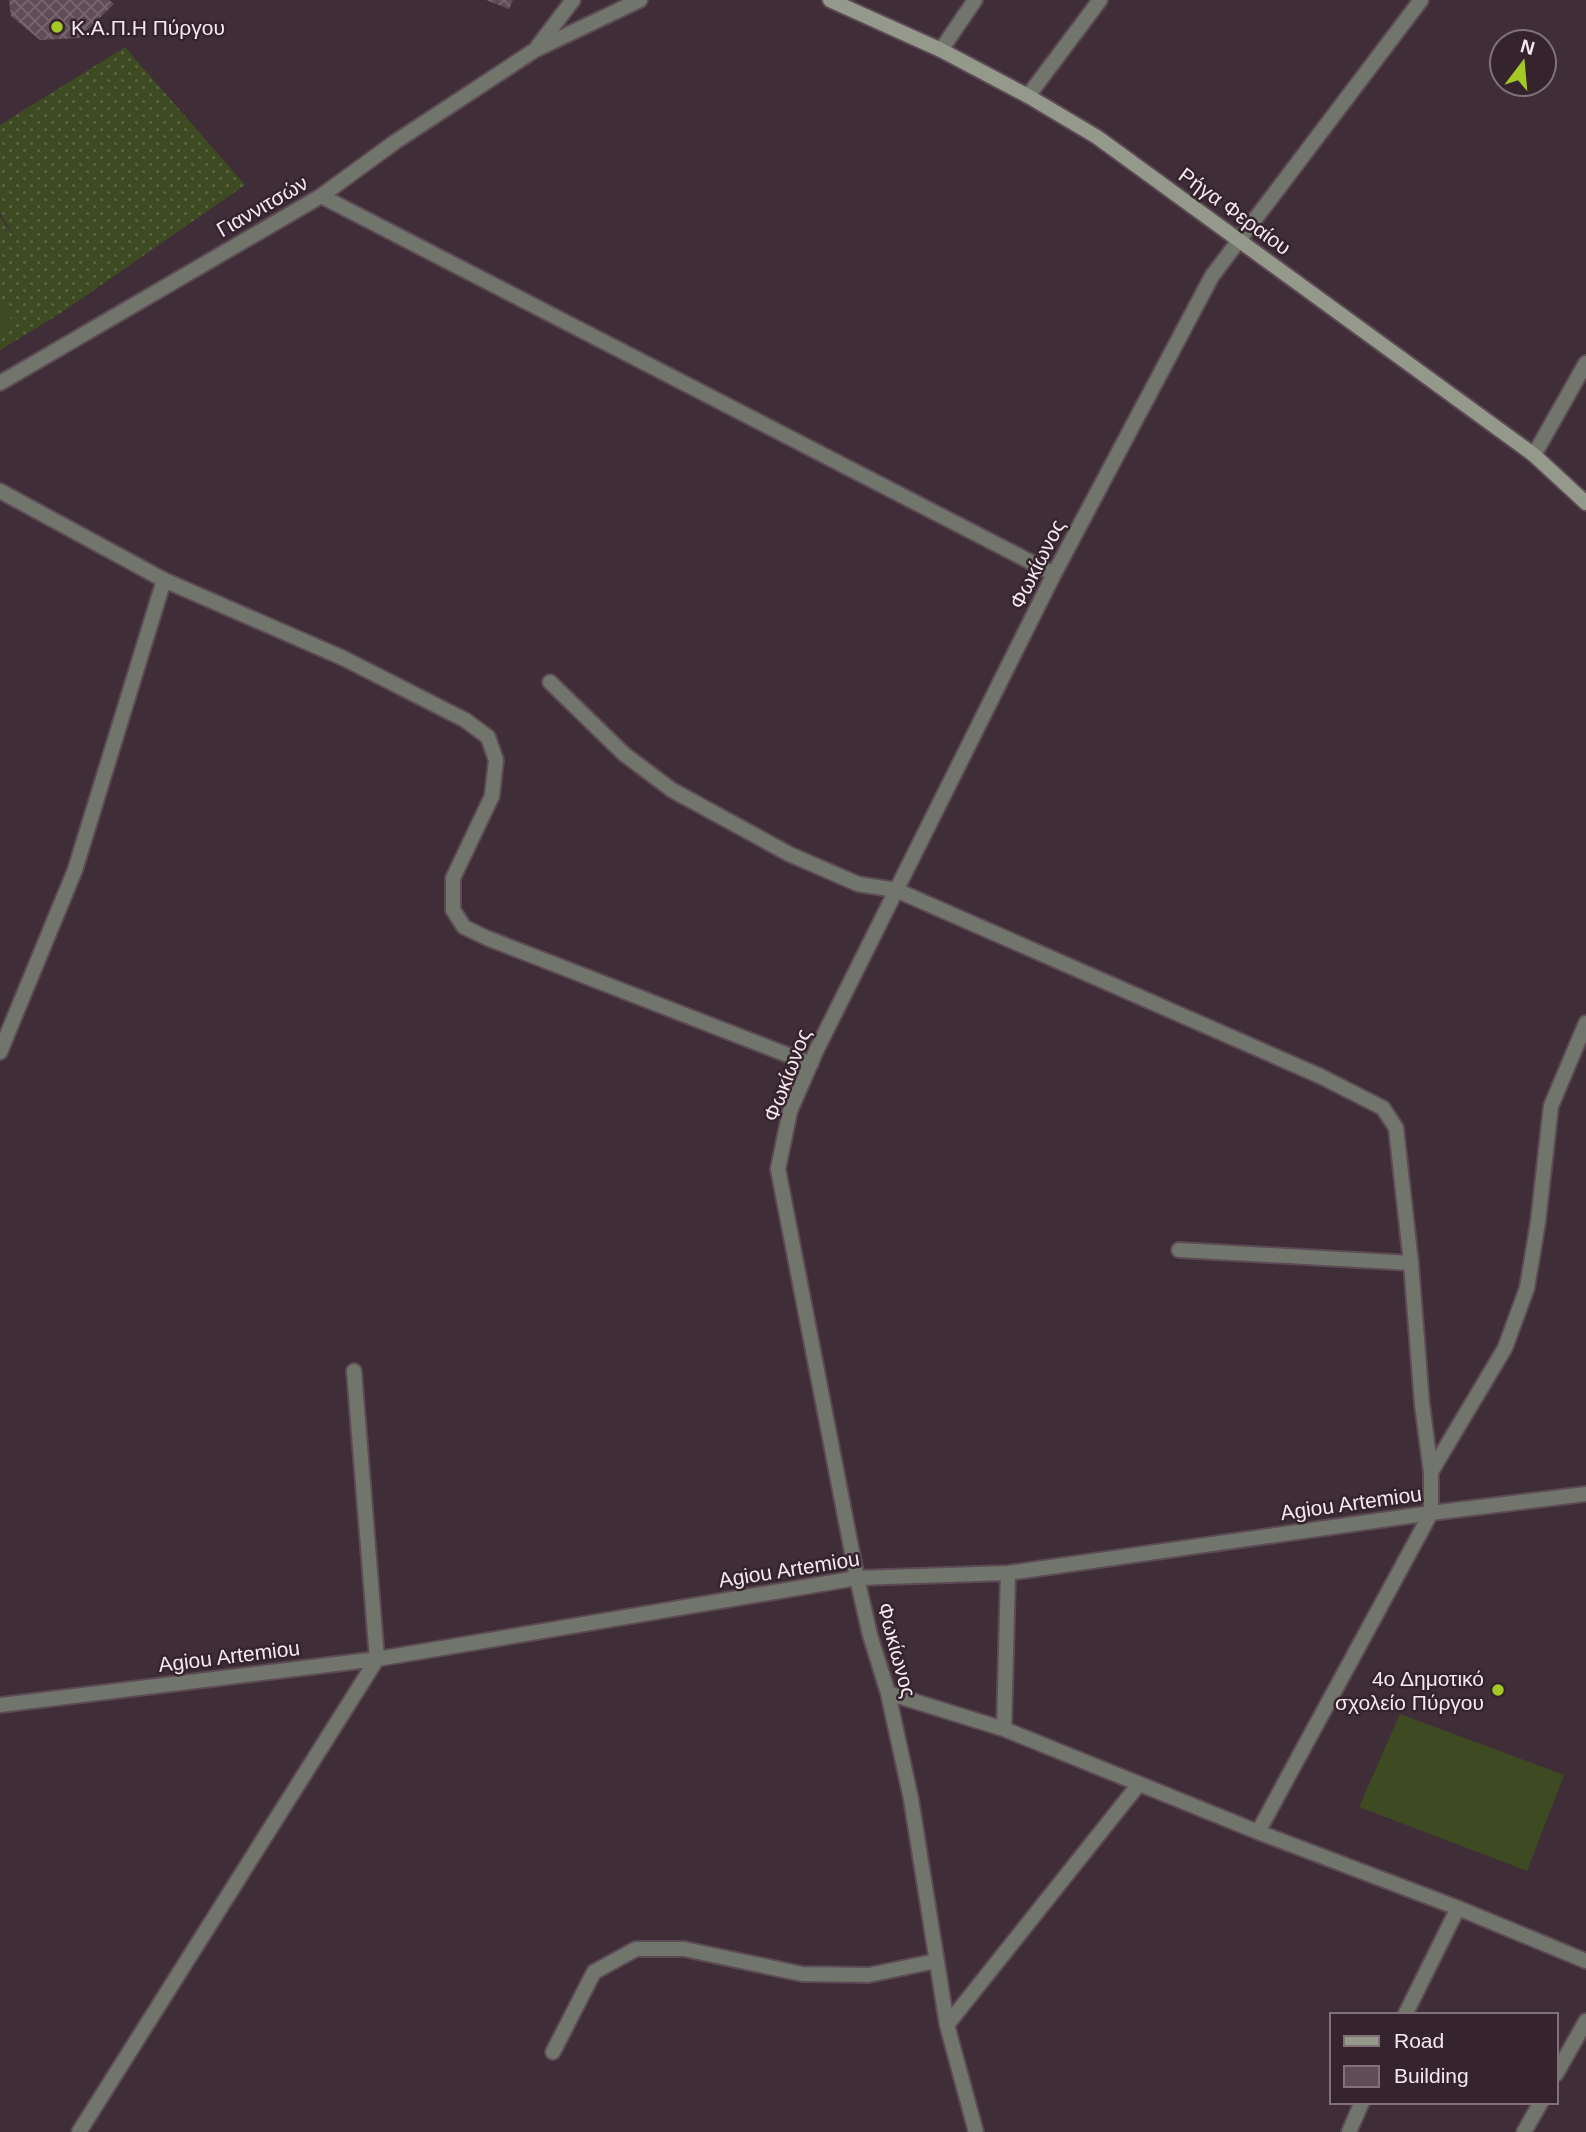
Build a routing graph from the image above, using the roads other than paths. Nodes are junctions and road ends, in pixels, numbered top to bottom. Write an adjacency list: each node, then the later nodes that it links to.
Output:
1 (573, 0): 7 (street, Γιαννιτσών)
2 (640, 0): 7 (street, Γιαννιτσών)
3 (830, 0): 8 (street, Ρήγα Φεραίου)
4 (975, 0): 8 (street)
5 (1100, 0): 9 (street)
6 (1421, 0): 11 (street, Φωκίωνος)
7 (535, 50): 10 (street, Γιαννιτσών)
8 (941, 50): 9 (street, Ρήγα Φεραίου)
9 (1028, 96): 11 (street, Ρήγα Φεραίου)
10 (321, 196): 13 (street, Γιαννιτσών); 17 (street)
11 (1239, 239): 14 (street, Ρήγα Φεραίου); 17 (street, Φωκίωνος)
12 (1586, 363): 14 (street)
13 (0, 383)
14 (1534, 454): 16 (street, Ρήγα Φεραίου)
15 (0, 491): 18 (street)
16 (1586, 503)
17 (1054, 574): 20 (street, Φωκίωνος)
18 (164, 580): 22 (street); 23 (street)
19 (550, 682): 20 (street)
20 (896, 890): 23 (street, Φωκίωνος); 25 (street)
21 (1586, 1023): 27 (street)
22 (0, 1052)
23 (811, 1064): 31 (street, Φωκίωνος)
24 (1179, 1250): 25 (street)
25 (1411, 1263): 27 (street)
26 (354, 1371): 32 (street)
27 (1431, 1472): 29 (street)
28 (1586, 1494): 29 (street, Agiou Artemiou)
29 (1431, 1513): 30 (street, Agiou Artemiou); 37 (street)
30 (1008, 1573): 31 (street, Agiou Artemiou); 35 (street)
31 (858, 1578): 32 (street, Agiou Artemiou); 33 (street, Φωκίωνος)
32 (377, 1659): 34 (street, Agiou Artemiou); 48 (street)
33 (888, 1693): 35 (street); 39 (street, Φωκίωνος)
34 (0, 1705)
35 (1004, 1730): 36 (street)
36 (1139, 1784): 37 (street); 43 (street)
37 (1258, 1832): 38 (street)
38 (1458, 1908): 40 (street); 41 (street)
39 (936, 1961): 43 (street, Φωκίωνος); 44 (street)
40 (1586, 1961)
41 (1406, 2013)
42 (1586, 2021): 45 (street)
43 (947, 2025): 49 (street, Φωκίωνος)
44 (553, 2052)
45 (1558, 2070)
46 (1361, 2104): 50 (street)
47 (1540, 2104): 51 (street)
48 (79, 2132)
49 (976, 2132)
50 (1349, 2132)
51 (1524, 2132)

